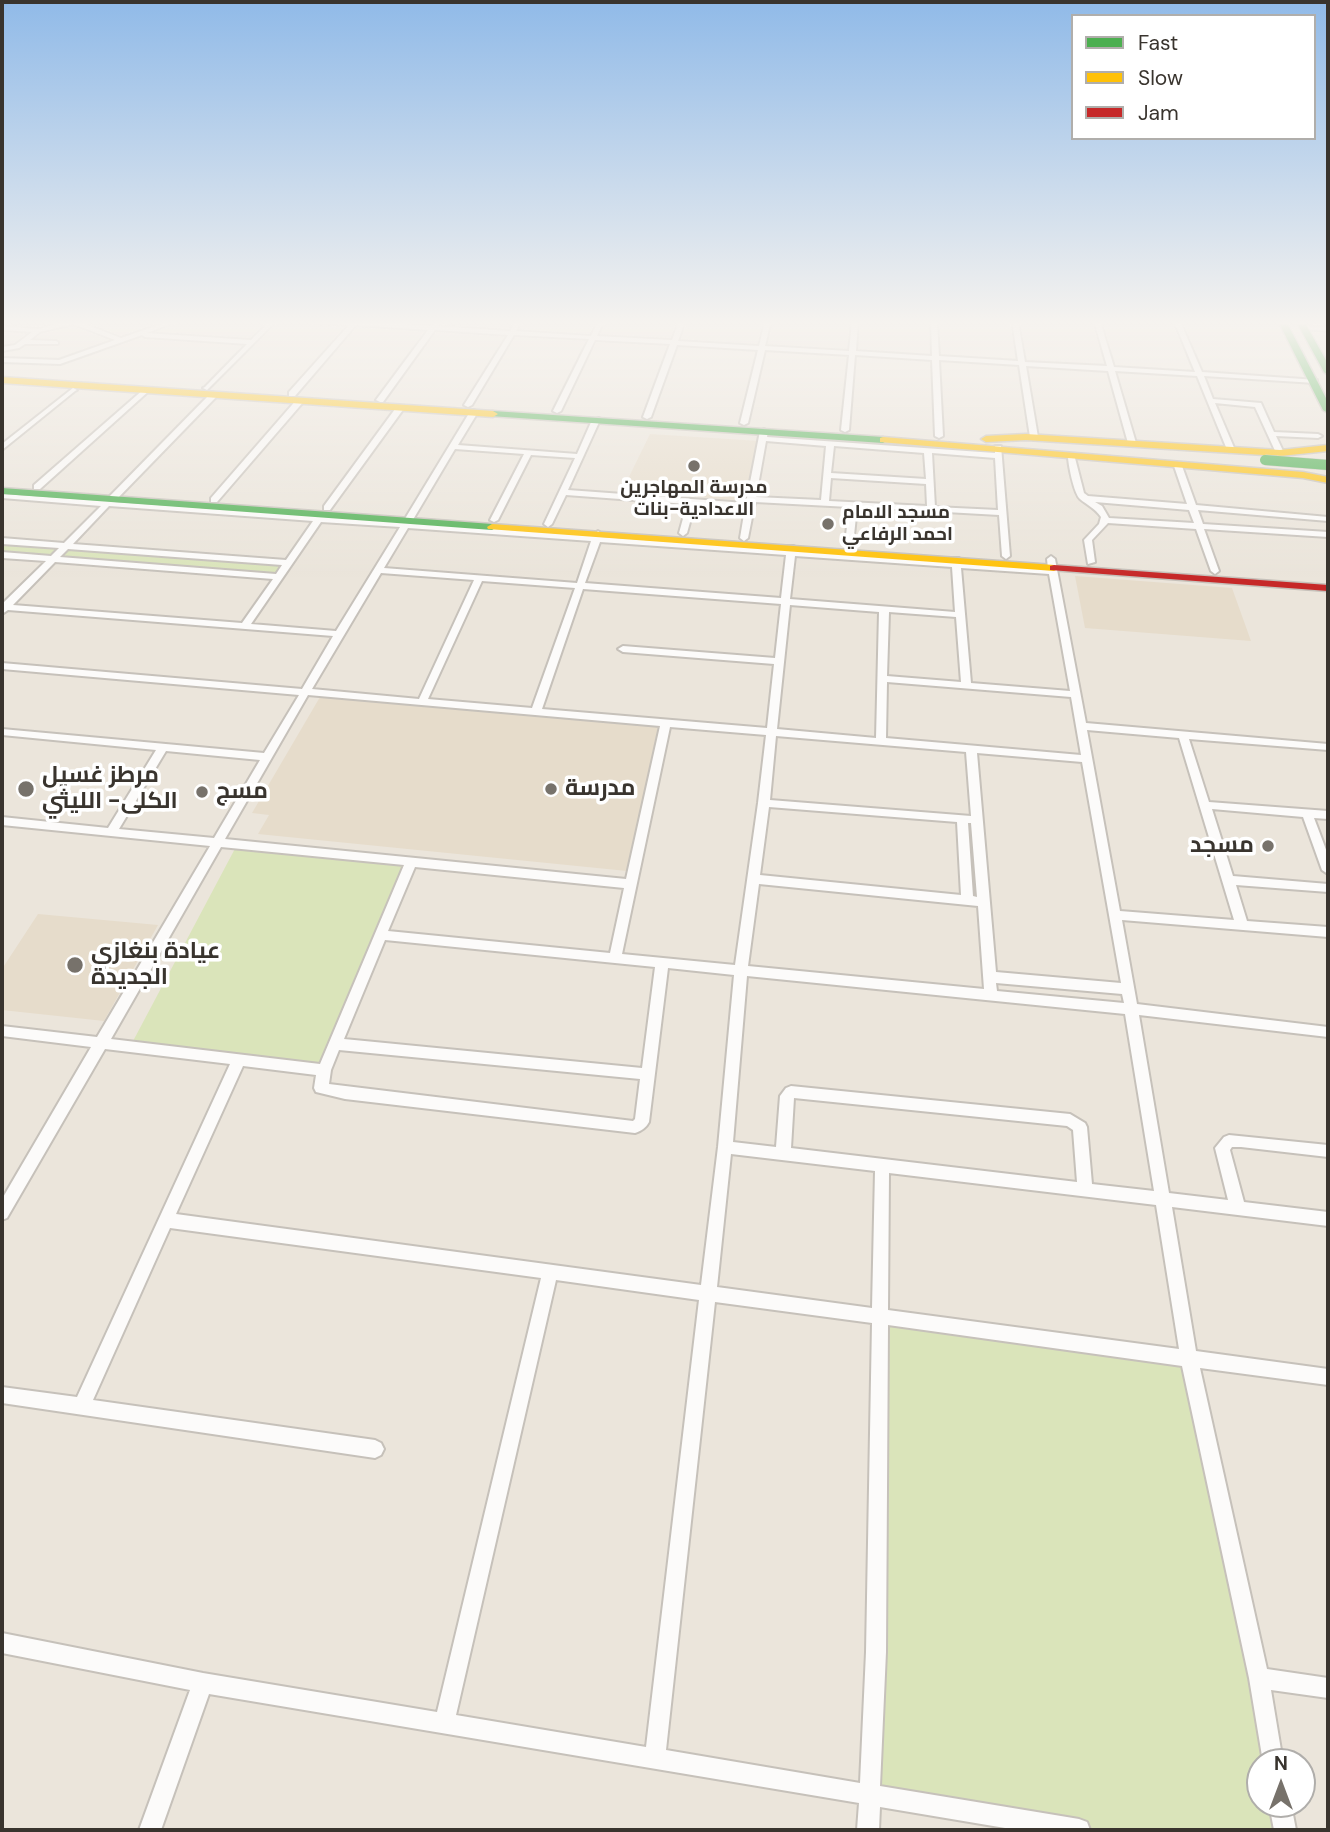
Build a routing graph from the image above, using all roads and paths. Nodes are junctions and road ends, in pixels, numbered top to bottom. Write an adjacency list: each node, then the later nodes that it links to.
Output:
1 (52, 406): 30 (street)
2 (117, 406): 46 (street)
3 (197, 406): 49 (street)
4 (288, 406): 51 (street)
5 (396, 406): 16 (main road)
6 (446, 406): 17 (main road)
7 (559, 406): 18 (street)
8 (651, 406): 19 (street)
9 (748, 406): 21 (street)
10 (847, 406): 22 (street)
11 (938, 406): 25 (street)
12 (1029, 406): 26 (street)
13 (1121, 406): 29 (street)
14 (1213, 406): 33 (street)
15 (1259, 406): 23 (street)
16 (401, 407): 17 (main road); 58 (street)
17 (471, 409): 18 (main road); 20 (main road); 31 (street)
18 (557, 411): 19 (main road)
19 (647, 417): 21 (main road)
20 (596, 420): 24 (main road); 37 (street)
21 (744, 423): 22 (main road)
22 (845, 430): 25 (main road)
23 (1271, 434): 27 (street); 36 (street)
24 (764, 435): 28 (street); 32 (main road); 53 (street)
25 (939, 436): 32 (main road)
26 (1034, 437): 29 (main road); 32 (main road)
27 (1323, 442): 36 (main road)
28 (830, 443): 34 (street); 42 (street)
29 (1132, 443): 33 (main road)
30 (4, 445)
31 (452, 447): 35 (street); 61 (street)
32 (1001, 448): 34 (street); 38 (main road); 40 (main road, bridge); 59 (street)
33 (1231, 450): 36 (main road)
34 (928, 451): 44 (street)
35 (529, 452): 37 (street); 62 (street)
36 (1280, 453): 41 (main road)
37 (579, 456): 47 (street)
38 (1071, 458): 39 (main road); 50 (street)
39 (1178, 466): 41 (main road); 56 (street)
40 (1328, 467)
41 (1288, 474): 43 (main road)
42 (827, 475): 44 (street); 54 (street)
43 (1328, 480)
44 (929, 482): 57 (street)
45 (2, 484): 46 (main road)
46 (37, 487): 49 (main road)
47 (563, 492): 52 (street); 64 (street)
48 (2, 493): 49 (main road)
49 (111, 498): 51 (main road); 58 (main road); 71 (street)
50 (1083, 498): 56 (street); 63 (street)
51 (214, 500): 58 (main road)
52 (692, 502): 53 (street); 66 (street)
53 (751, 503): 54 (street); 69 (street)
54 (824, 503): 55 (street)
55 (853, 505): 57 (street); 72 (street)
56 (1193, 507): 60 (street); 65 (street)
57 (931, 509): 59 (street)
58 (322, 513): 61 (main road); 79 (street)
59 (1003, 513): 75 (street)
60 (1328, 519)
61 (407, 520): 62 (main road); 68 (main road); 81 (street)
62 (494, 520): 64 (main road)
63 (1105, 520): 65 (street); 78 (street)
64 (548, 524): 66 (main road)
65 (1199, 526): 67 (street); 82 (street)
66 (683, 533): 69 (main road)
67 (1328, 535)
68 (597, 536): 73 (main road); 86 (street)
69 (744, 538): 72 (main road)
70 (2, 541): 71 (street)
71 (65, 545): 76 (street); 79 (street)
72 (849, 545): 75 (main road)
73 (791, 551): 77 (main road); 88 (street)
74 (2, 555): 76 (street)
75 (1006, 556): 80 (main road)
76 (51, 559): 83 (street); 89 (street)
77 (957, 562): 80 (main road); 91 (street)
78 (1091, 562): 80 (main road); 82 (main road)
79 (288, 563): 83 (street)
80 (1052, 566): 87 (main road); 100 (street)
81 (377, 570): 84 (street); 93 (street)
82 (1215, 571): 85 (main road)
83 (279, 577): 92 (street)
84 (479, 578): 86 (street); 101 (street)
85 (1328, 580)
86 (580, 586): 88 (street); 102 (street)
87 (1328, 588)
88 (785, 601): 90 (street); 95 (street)
89 (3, 608): 92 (street)
90 (884, 609): 91 (street); 97 (street)
91 (960, 615): 98 (street)
92 (245, 626): 93 (street)
93 (339, 634): 99 (street)
94 (622, 649): 95 (street)
95 (779, 661): 106 (street)
96 (2, 666): 99 (street)
97 (882, 679): 98 (street); 108 (street)
98 (965, 686): 100 (street)
99 (306, 692): 101 (street); 112 (street)
100 (1075, 694): 104 (street)
101 (422, 702): 102 (street)
102 (536, 712): 103 (street)
103 (666, 723): 106 (street); 127 (street)
104 (1081, 726): 107 (street); 113 (street)
105 (2, 732): 109 (street)
106 (772, 732): 108 (street); 114 (street)
107 (1183, 735): 110 (street); 115 (street)
108 (881, 741): 111 (street)
109 (163, 747): 112 (street); 121 (street)
110 (1328, 747)
111 (971, 749): 113 (street); 119 (street)
112 (269, 757): 122 (street)
113 (1086, 759): 131 (street)
114 (764, 803): 118 (street); 125 (street)
115 (1205, 805): 116 (street); 126 (street)
116 (1307, 814): 117 (street); 124 (street)
117 (1328, 815)
118 (962, 819): 119 (street); 129 (street)
119 (977, 820): 130 (street)
120 (2, 821): 121 (street)
121 (111, 832): 122 (street)
122 (220, 843): 123 (street); 144 (street)
123 (411, 862): 127 (street); 134 (street)
124 (1328, 870)
125 (753, 879): 129 (street); 137 (street)
126 (1228, 880): 128 (street); 132 (street)
127 (631, 884): 135 (street)
128 (1328, 888)
129 (967, 900): 130 (street)
130 (984, 902): 138 (street)
131 (1115, 915): 132 (street); 139 (street)
132 (1242, 925): 133 (street)
133 (1328, 932)
134 (380, 935): 135 (street); 145 (street)
135 (615, 958): 136 (street)
136 (662, 962): 137 (street); 148 (street)
137 (741, 970): 140 (street); 149 (street)
138 (990, 977): 139 (street); 140 (street)
139 (1128, 989): 141 (street)
140 (991, 995): 141 (street)
141 (1131, 1009): 143 (street); 154 (street)
142 (2, 1031): 144 (street)
143 (1328, 1032)
144 (101, 1042): 146 (street); 156 (street)
145 (335, 1044): 147 (street); 148 (street)
146 (239, 1059): 147 (street); 158 (street)
147 (324, 1070): 148 (street)
148 (648, 1074)
149 (726, 1147): 151 (street); 160 (street)
150 (1328, 1151): 155 (street)
151 (783, 1154): 152 (street); 153 (street)
152 (882, 1166): 153 (street); 161 (street)
153 (1086, 1190): 154 (street)
154 (1163, 1199): 155 (street); 162 (street)
155 (1237, 1208): 157 (street)
156 (2, 1213)
157 (1328, 1219)
158 (166, 1220): 159 (street); 165 (street)
159 (550, 1272): 160 (street); 171 (street)
160 (709, 1293): 161 (street); 173 (street)
161 (882, 1317): 162 (street); 174 (street)
162 (1189, 1357): 163 (street); 168 (street)
163 (1328, 1377)
164 (2, 1395): 165 (street)
165 (81, 1407): 166 (street)
166 (375, 1449)
167 (2, 1643): 169 (street)
168 (1259, 1678): 170 (street); 172 (street)
169 (203, 1683): 171 (street); 175 (street)
170 (1328, 1688)
171 (444, 1723): 173 (street)
172 (1271, 1748)
173 (655, 1758): 174 (street)
174 (869, 1794): 176 (street); 177 (street)
175 (150, 1830)
176 (868, 1830)
177 (1079, 1830)

